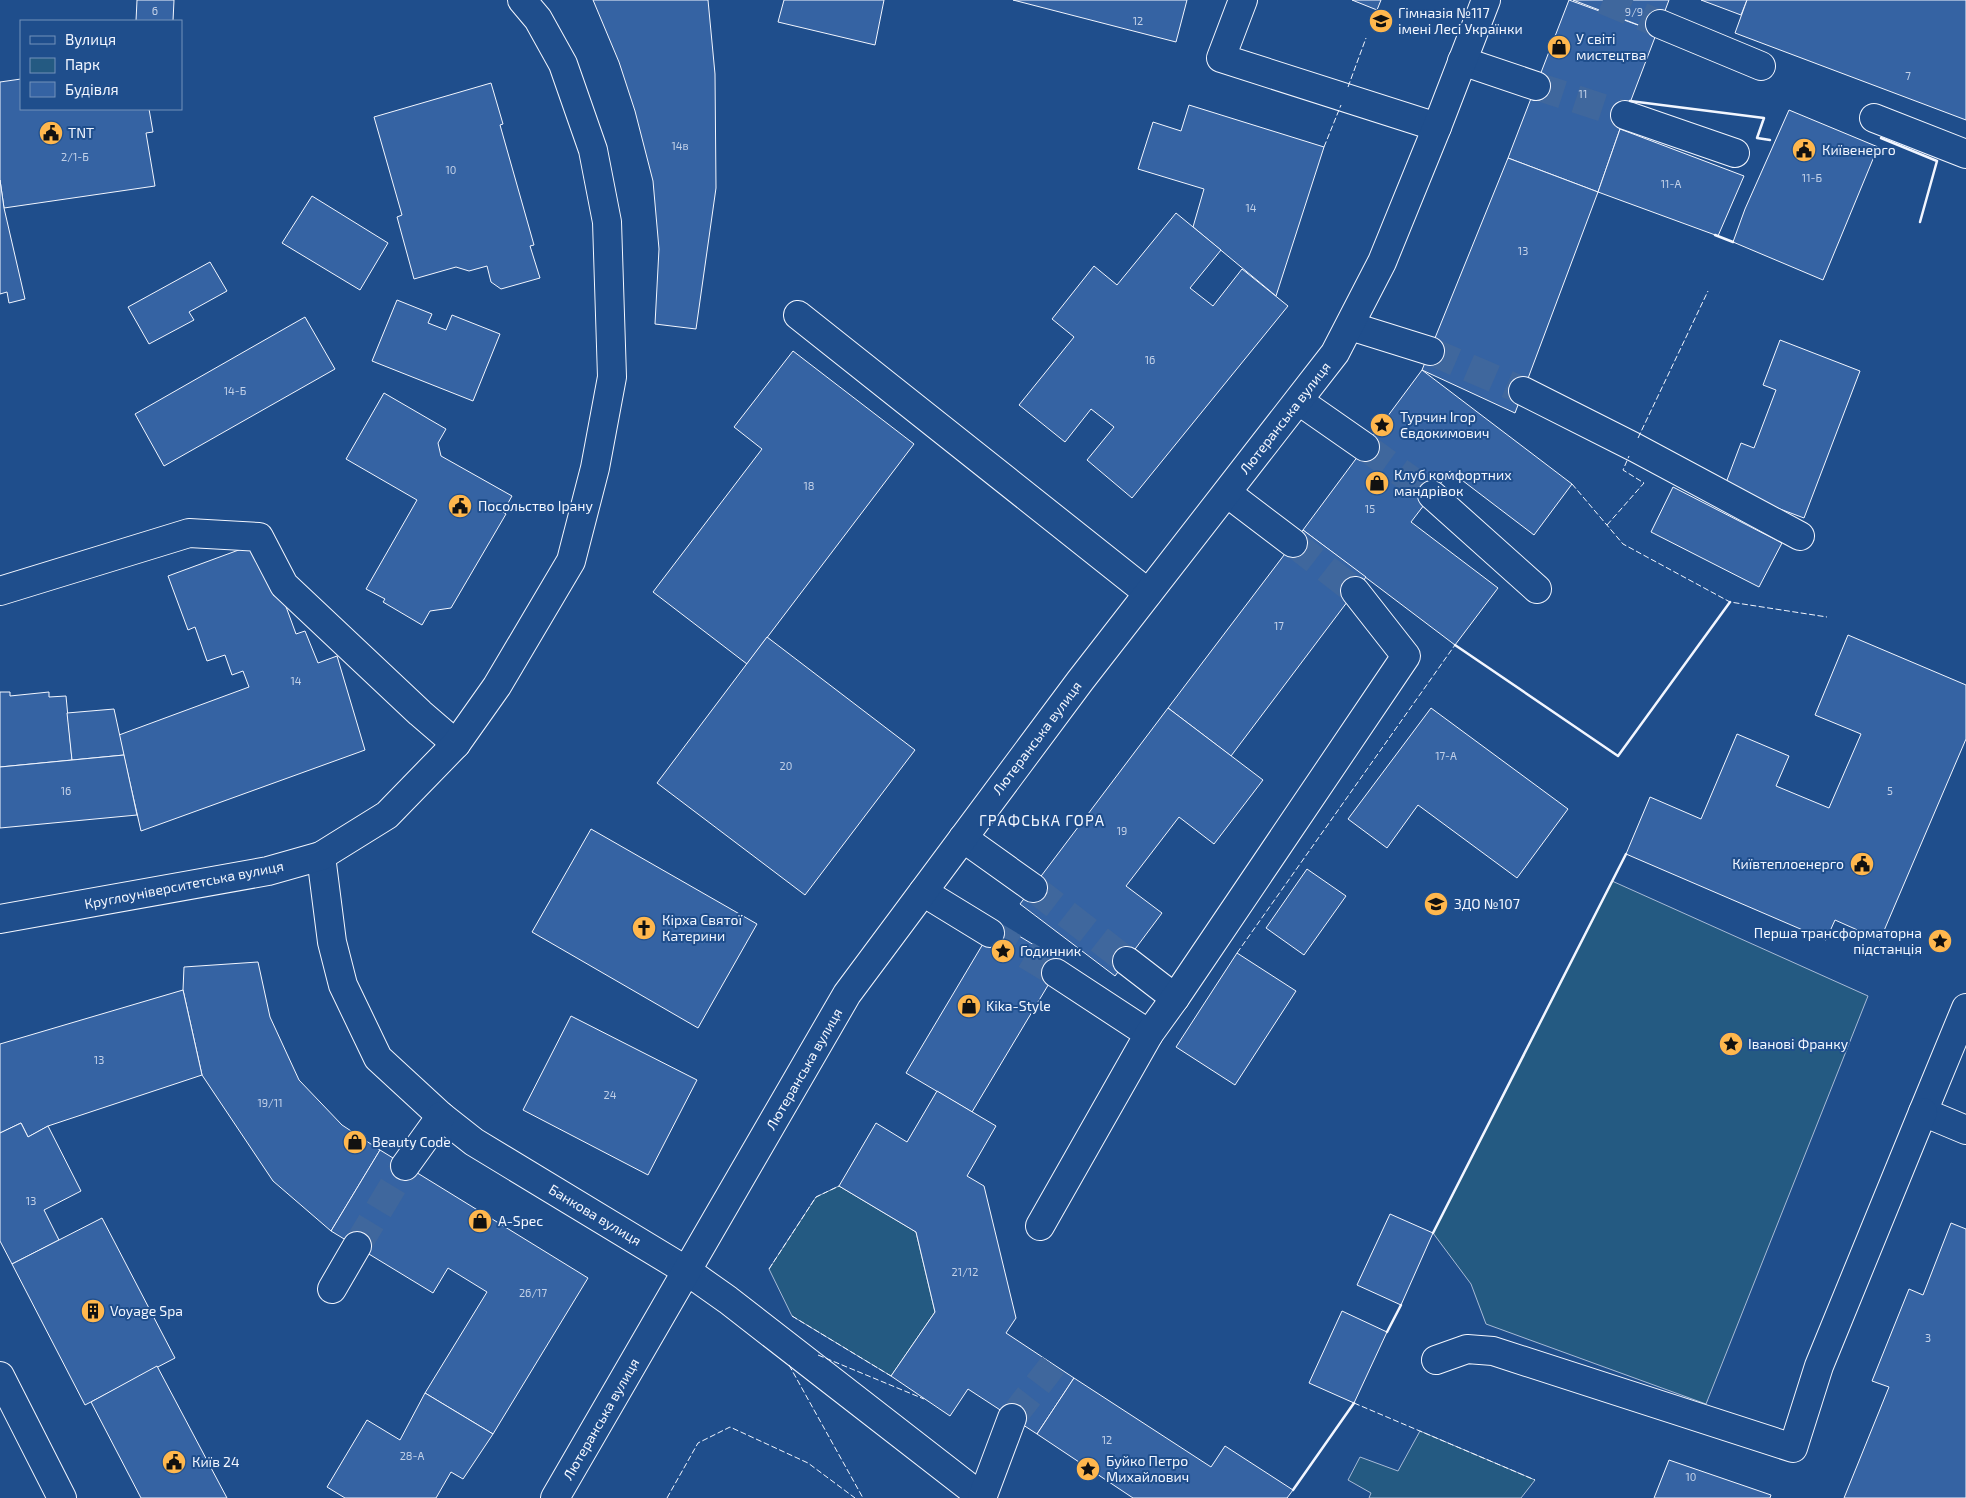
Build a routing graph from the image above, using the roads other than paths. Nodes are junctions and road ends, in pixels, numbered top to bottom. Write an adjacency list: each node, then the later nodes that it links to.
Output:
1 (522, 0): 27 (street, Круглоуніверситетська вулиця)
2 (1243, 0): 10 (street)
3 (1486, 0): 5 (street, Лютеранська вулиця)
4 (1660, 24): 6 (street)
5 (1462, 61): 7 (street); 10 (street, Лютеранська вулиця)
6 (1760, 66)
7 (1536, 86)
8 (1625, 115): 11 (street)
9 (1874, 118): 12 (street)
10 (1437, 127): 14 (street, Лютеранська вулиця)
11 (1735, 153)
12 (1966, 153)
13 (798, 315): 26 (street)
14 (1350, 326): 15 (street); 17 (street, Лютеранська вулиця)
15 (1430, 351)
16 (1523, 391): 21 (street)
17 (1299, 401): 18 (street); 19 (street, Лютеранська вулиця)
18 (1365, 447)
19 (1228, 493): 22 (street); 26 (street, Лютеранська вулиця)
20 (1432, 495): 23 (street)
21 (1800, 536)
22 (1293, 543)
23 (1537, 589)
24 (0, 591): 27 (street)
25 (1355, 591): 36 (street)
26 (1148, 594): 28 (street, Лютеранська вулиця)
27 (456, 744): 29 (street, Круглоуніверситетська вулиця)
28 (962, 838): 30 (street); 31 (street, Лютеранська вулиця)
29 (321, 856): 32 (street, Круглоуніверситетська вулиця); 40 (street, Банкова вулиця)
30 (1033, 888)
31 (923, 892): 33 (street); 45 (street, Лютеранська вулиця)
32 (0, 919)
33 (990, 933)
34 (1126, 961): 36 (street)
35 (1056, 973): 38 (street)
36 (1175, 998): 38 (street)
37 (1966, 1008): 39 (street)
38 (1149, 1034): 43 (street)
39 (1923, 1112): 41 (street); 47 (street)
40 (441, 1116): 42 (street); 45 (street, Банкова вулиця)
41 (1966, 1130)
42 (405, 1166)
43 (1040, 1226)
44 (357, 1246): 46 (street)
45 (687, 1271): 51 (street, Лютеранська вулиця); 52 (street, Банкова вулиця)
46 (332, 1289)
47 (1436, 1360)
48 (0, 1376): 50 (street)
49 (1012, 1418): 52 (street)
50 (62, 1498)
51 (555, 1498)
52 (983, 1498)

